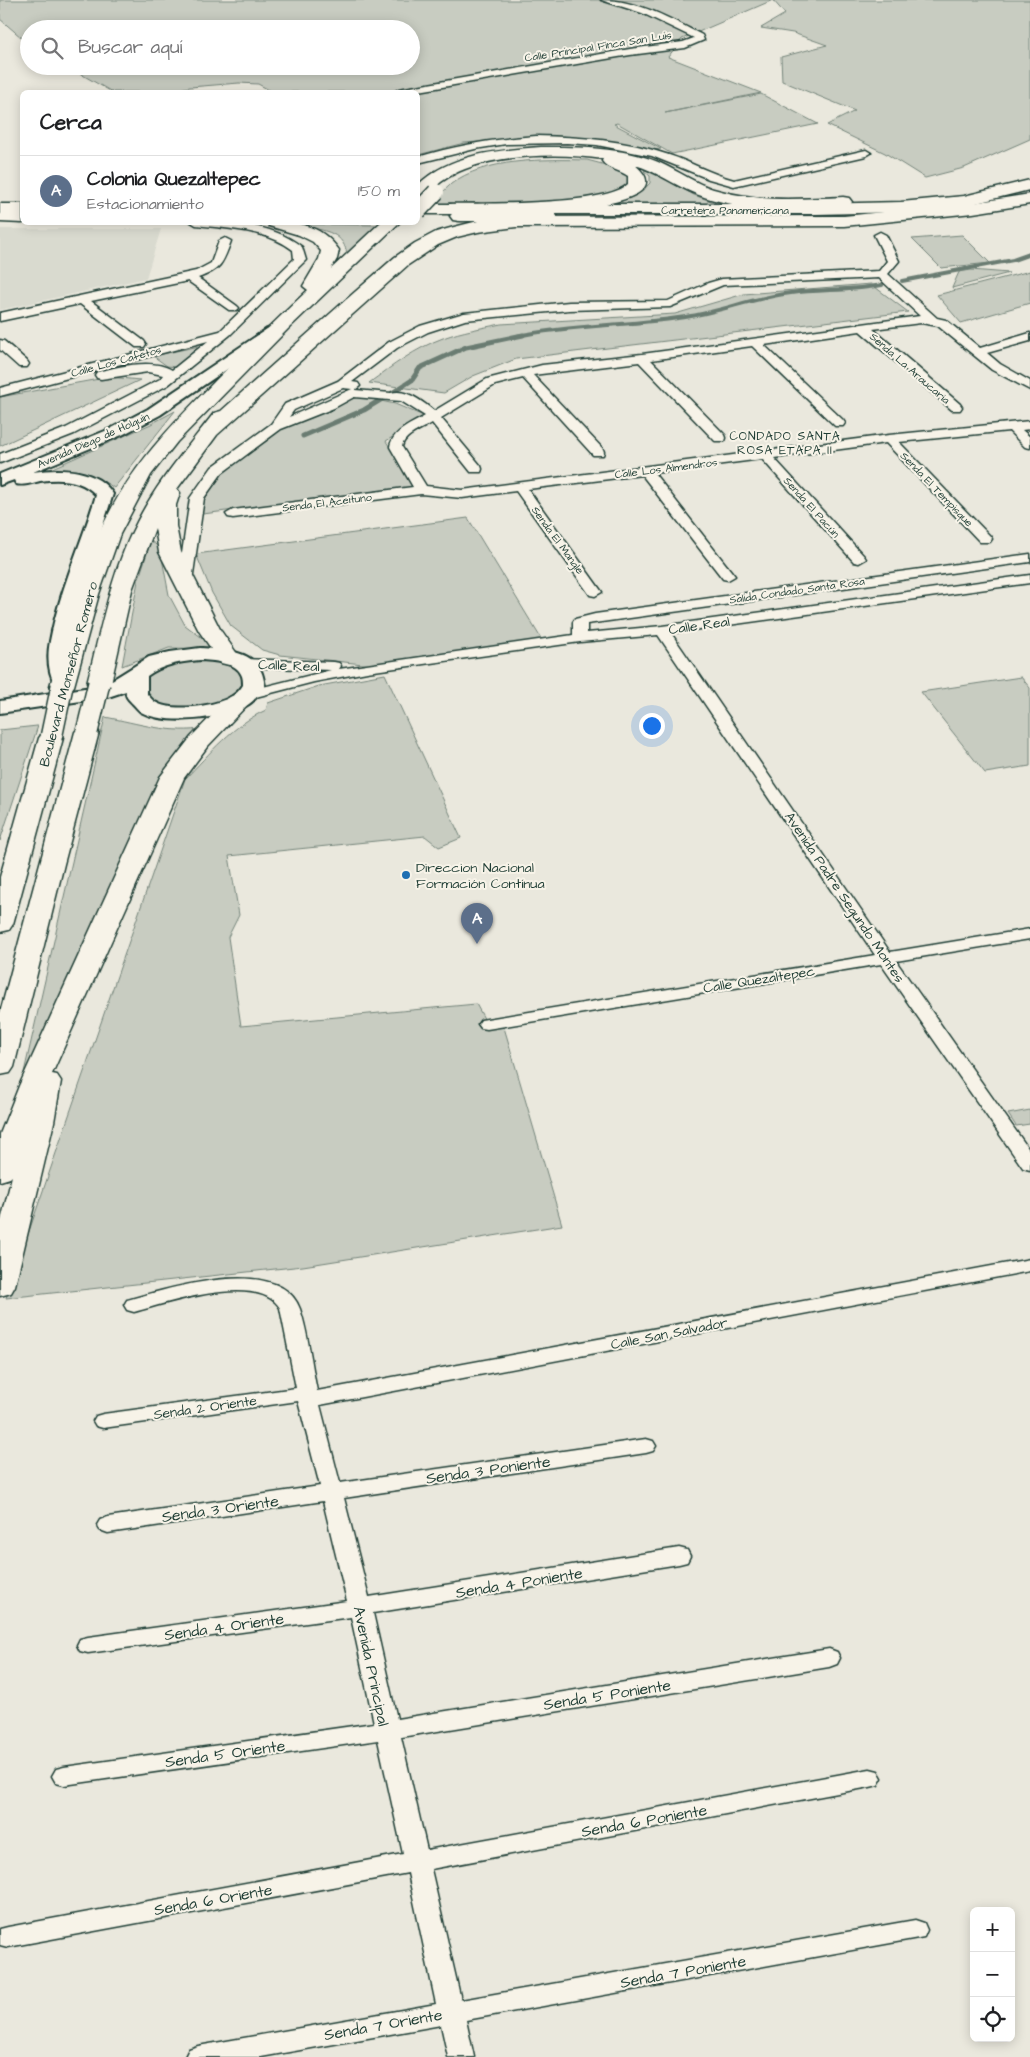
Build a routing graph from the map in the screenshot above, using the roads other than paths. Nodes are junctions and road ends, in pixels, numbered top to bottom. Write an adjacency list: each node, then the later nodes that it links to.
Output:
1 (606, 0): 2 (street, Calle Principal Finca San Luis)
2 (411, 90)
3 (866, 153): 4 (street)
4 (420, 159)
5 (1030, 189): 6 (main road); 9 (main road, Carretera Panamericana); 12 (main road, Carretera Panamericana)
6 (425, 192): 7 (main road, bridge); 9 (main road)
7 (420, 205)
8 (20, 209): 10 (main road)
9 (450, 209): 11 (main road, Carretera Panamericana)
10 (0, 210)
11 (420, 210)
12 (898, 214): 13 (main road, Carretera Panamericana); 51 (main road)
13 (420, 216)
14 (0, 217): 15 (main road)
15 (20, 217)
16 (214, 225): 30 (street)
17 (284, 225): 25 (main road)
18 (394, 228): 25 (main road); 51 (main road)
19 (880, 236): 21 (street)
20 (225, 240): 22 (street)
21 (882, 274): 27 (street); 41 (street)
22 (191, 277): 23 (street); 24 (street)
23 (82, 300): 26 (street); 34 (street)
24 (233, 308)
25 (297, 311): 28 (main road, Boulevard Monseñor Romero)
26 (0, 318)
27 (932, 320): 29 (street); 35 (street)
28 (281, 326): 60 (street, Avenida Diego de Holguín); 78 (main road, Boulevard Monseñor Romero)
29 (864, 328): 32 (street); 45 (street, Senda La Araucaria)
30 (226, 332): 34 (street, Calle Los Cafetos); 40 (street)
31 (1030, 338): 35 (street)
32 (755, 343): 36 (street); 47 (street)
33 (0, 344): 37 (street)
34 (140, 349): 38 (street); 43 (street, Calle Los Cafetos)
35 (979, 352): 42 (street)
36 (642, 358): 39 (street); 52 (street)
37 (23, 364)
38 (152, 369): 40 (street, Calle Los Cafetos); 43 (street, Calle Los Cafetos)
39 (525, 373): 46 (street); 55 (street)
40 (164, 382): 57 (street)
41 (342, 384): 44 (street); 49 (street)
42 (1030, 386)
43 (4, 391)
44 (408, 398): 46 (street); 49 (street)
45 (956, 407)
46 (434, 417): 58 (street); 64 (street)
47 (839, 423)
48 (1030, 425): 50 (street, Calle Los Almendros)
49 (276, 426): 71 (street)
50 (1012, 427): 53 (street, Calle Los Almendros); 54 (street)
51 (211, 431): 61 (main road)
52 (720, 438)
53 (889, 439): 56 (street, Calle Los Almendros); 66 (street, Senda El Tempisque)
54 (1030, 444)
55 (598, 452)
56 (766, 455): 59 (street, Calle Los Almendros); 68 (street, Senda El Pacún)
57 (0, 459)
58 (476, 469)
59 (646, 471): 62 (street, Calle Los Almendros); 69 (street)
60 (0, 480)
61 (174, 480): 71 (main road); 88 (main road, bridge)
62 (520, 487): 64 (street, Calle Los Almendros); 72 (street, Senda El Mangle)
63 (0, 489): 78 (street, Avenida Diego de Holguín)
64 (421, 490): 65 (street, Senda El Aceituno)
65 (233, 514)
66 (985, 539)
67 (1030, 558): 74 (street, Salida Condado Santa Rosa)
68 (859, 559)
69 (728, 576)
70 (1030, 579): 73 (street, Calle Real)
71 (185, 581): 75 (main road)
72 (595, 592)
73 (662, 630): 74 (street, Calle Real); 85 (street, Avenida Padre Segundo Montes)
74 (580, 638): 76 (street, Calle Real)
75 (235, 661): 76 (street, Calle Real); 77 (main road); 79 (main road)
76 (367, 668): 79 (street, Calle Real)
77 (137, 676): 80 (main road); 81 (main road)
78 (63, 684): 83 (main road, Boulevard Monseñor Romero, bridge)
79 (243, 698): 81 (main road); 87 (main road)
80 (0, 707)
81 (157, 709): 82 (main road)
82 (0, 715)
83 (0, 924)
84 (1030, 934): 85 (street, Calle Quezaltepec)
85 (886, 959): 86 (street, Calle Quezaltepec); 89 (street, Avenida Padre Segundo Montes)
86 (488, 1024)
87 (52, 1045): 90 (main road); 92 (main road)
88 (0, 1067)
89 (1030, 1164)
90 (0, 1172)
91 (1030, 1265): 94 (street, Calle San Salvador)
92 (0, 1286)
93 (134, 1305): 94 (street, Avenida Principal)
94 (308, 1396): 95 (street, Senda 2 Oriente); 97 (street, Avenida Principal)
95 (103, 1421)
96 (646, 1446): 97 (street, Senda 3 Poniente)
97 (331, 1492): 98 (street, Senda 3 Oriente); 100 (street, Avenida Principal)
98 (108, 1525)
99 (678, 1556): 100 (street, Senda 4 Poniente)
100 (360, 1607): 101 (street, Senda 4 Oriente); 103 (street, Avenida Principal)
101 (88, 1645)
102 (829, 1658): 103 (street, Senda 5 Poniente)
103 (386, 1730): 104 (street, Senda 5 Oriente); 106 (street, Avenida Principal)
104 (64, 1776)
105 (870, 1778): 106 (street, Senda 6 Poniente)
106 (418, 1862): 108 (street, Senda 6 Oriente); 109 (street, Avenida Principal)
107 (914, 1930): 109 (street, Senda 7 Poniente)
108 (8, 1937)
109 (451, 2012): 110 (street, Senda 7 Oriente); 111 (street, Avenida Principal)
110 (198, 2057)
111 (461, 2057)

